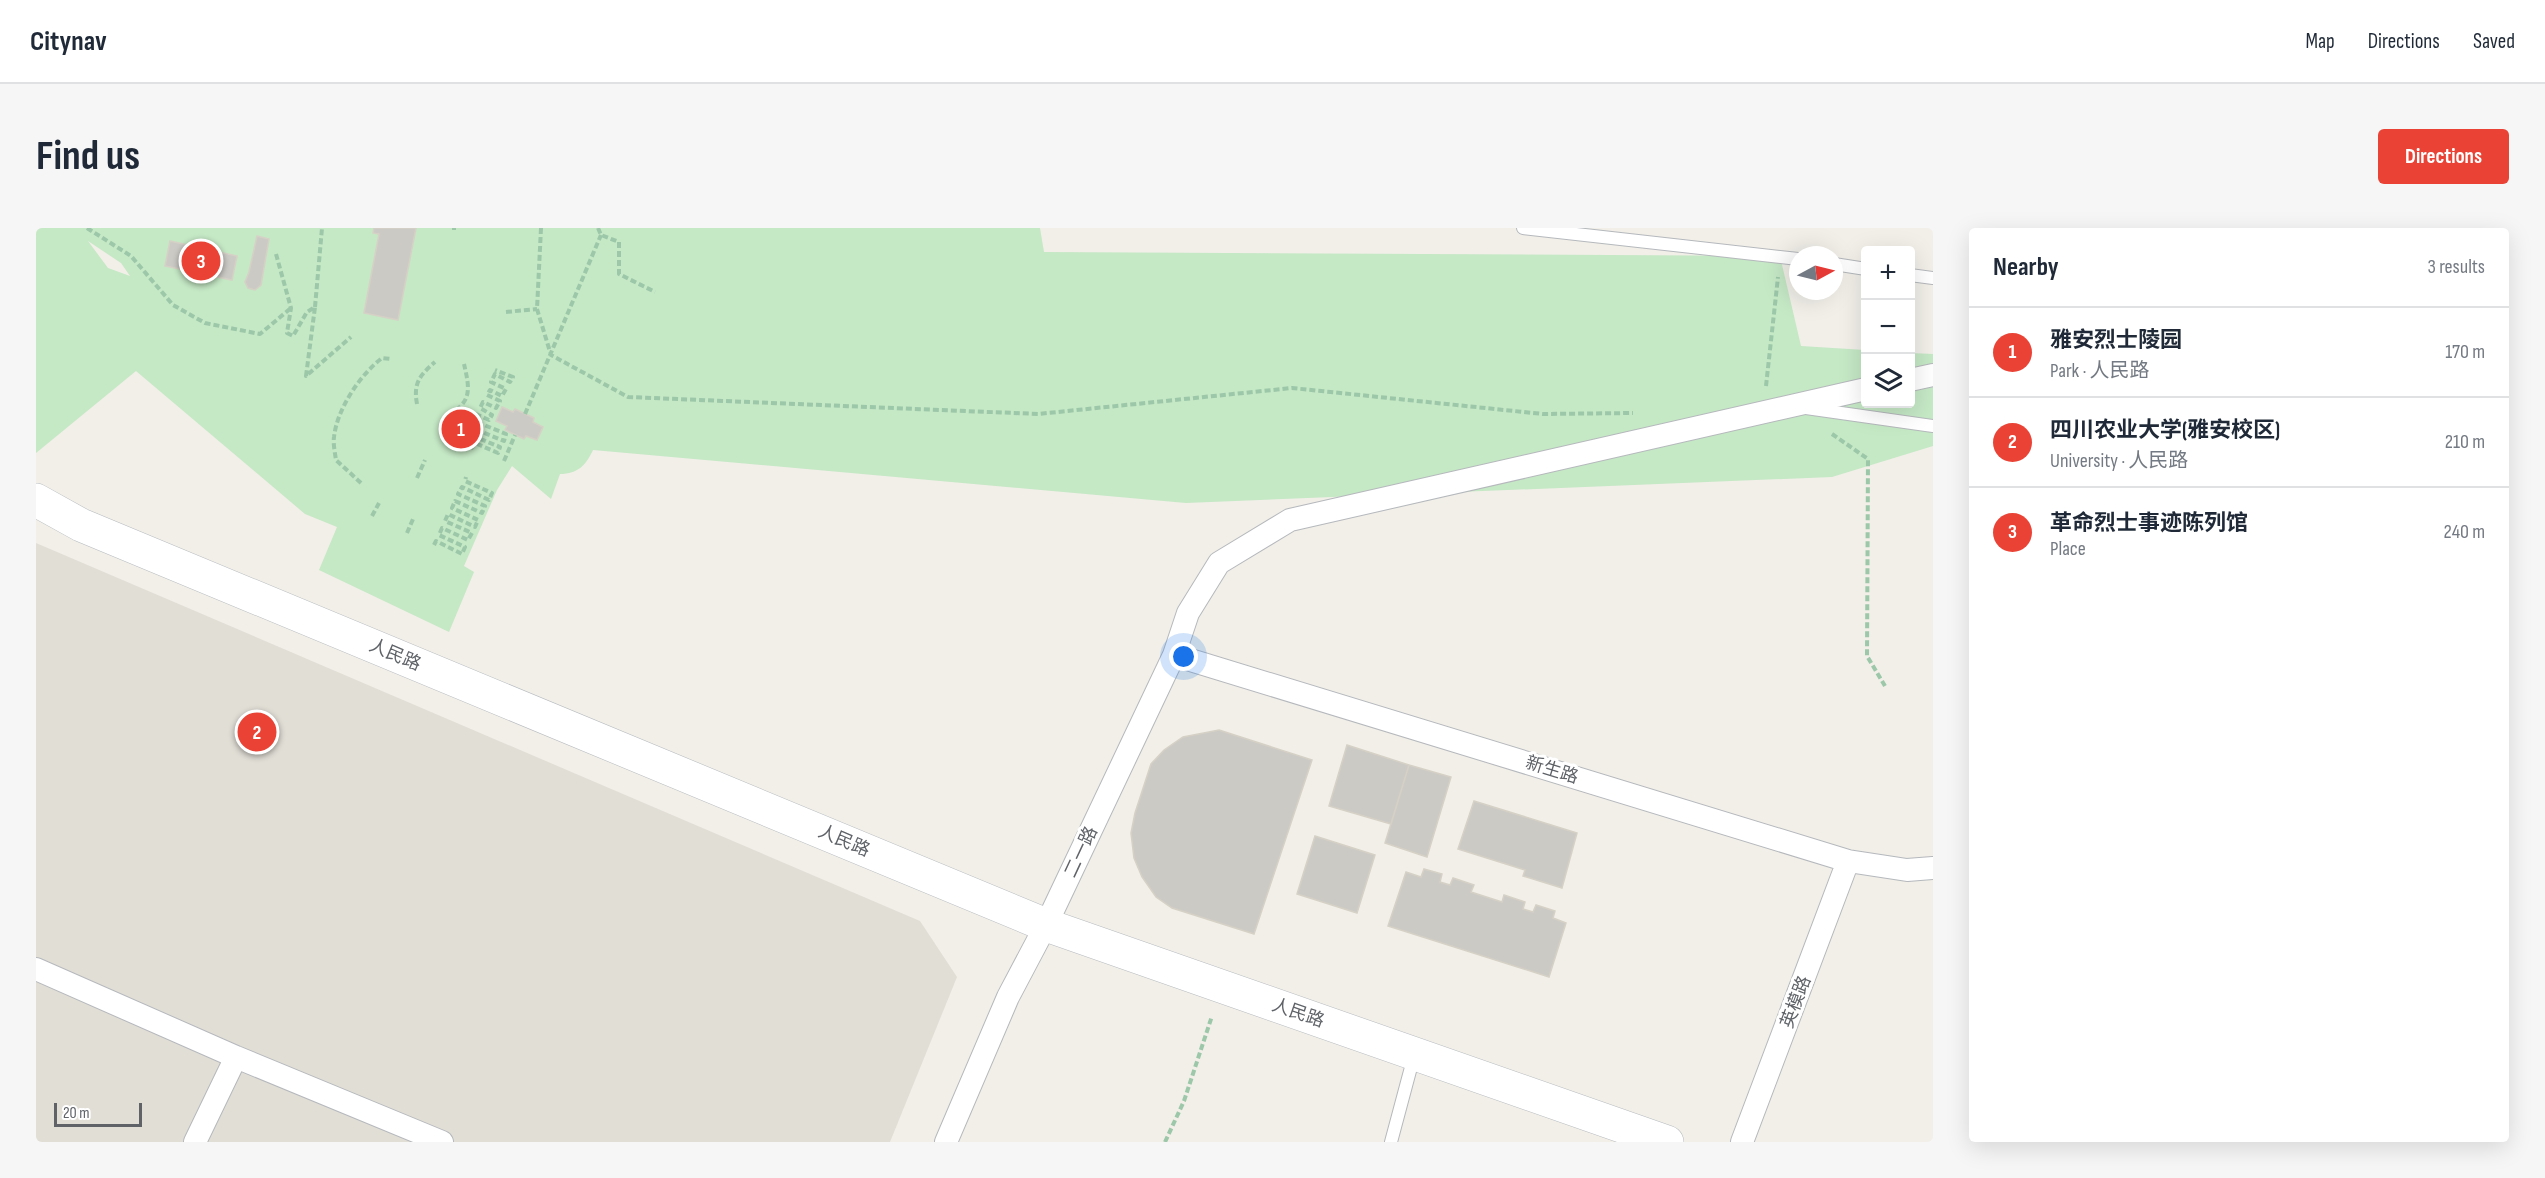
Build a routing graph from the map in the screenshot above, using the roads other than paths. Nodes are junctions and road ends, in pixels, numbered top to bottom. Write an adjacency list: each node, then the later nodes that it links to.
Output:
1 (1523, 228): 2 (lane)
2 (1789, 258)
3 (1843, 265): 4 (lane)
4 (1861, 267)
5 (1915, 276): 6 (lane)
6 (1933, 278)
7 (1933, 375): 8 (street)
8 (1915, 379)
9 (1861, 390): 10 (street)
10 (1789, 405): 11 (lane); 13 (street, 二一路)
11 (1933, 426)
12 (36, 500): 16 (main road, 人民路)
13 (1174, 655): 14 (street, 新生路); 16 (street, 二一路)
14 (1848, 861): 15 (street, 新生路); 25 (street, 英模路)
15 (1933, 868)
16 (1046, 925): 18 (main road, 人民路); 22 (street, 二一路)
17 (36, 969): 19 (street)
18 (1414, 1053): 23 (lane); 24 (main road, 人民路)
19 (236, 1057): 20 (street); 21 (street)
20 (195, 1142)
21 (442, 1142)
22 (946, 1142)
23 (1391, 1142)
24 (1667, 1142)
25 (1742, 1142)

